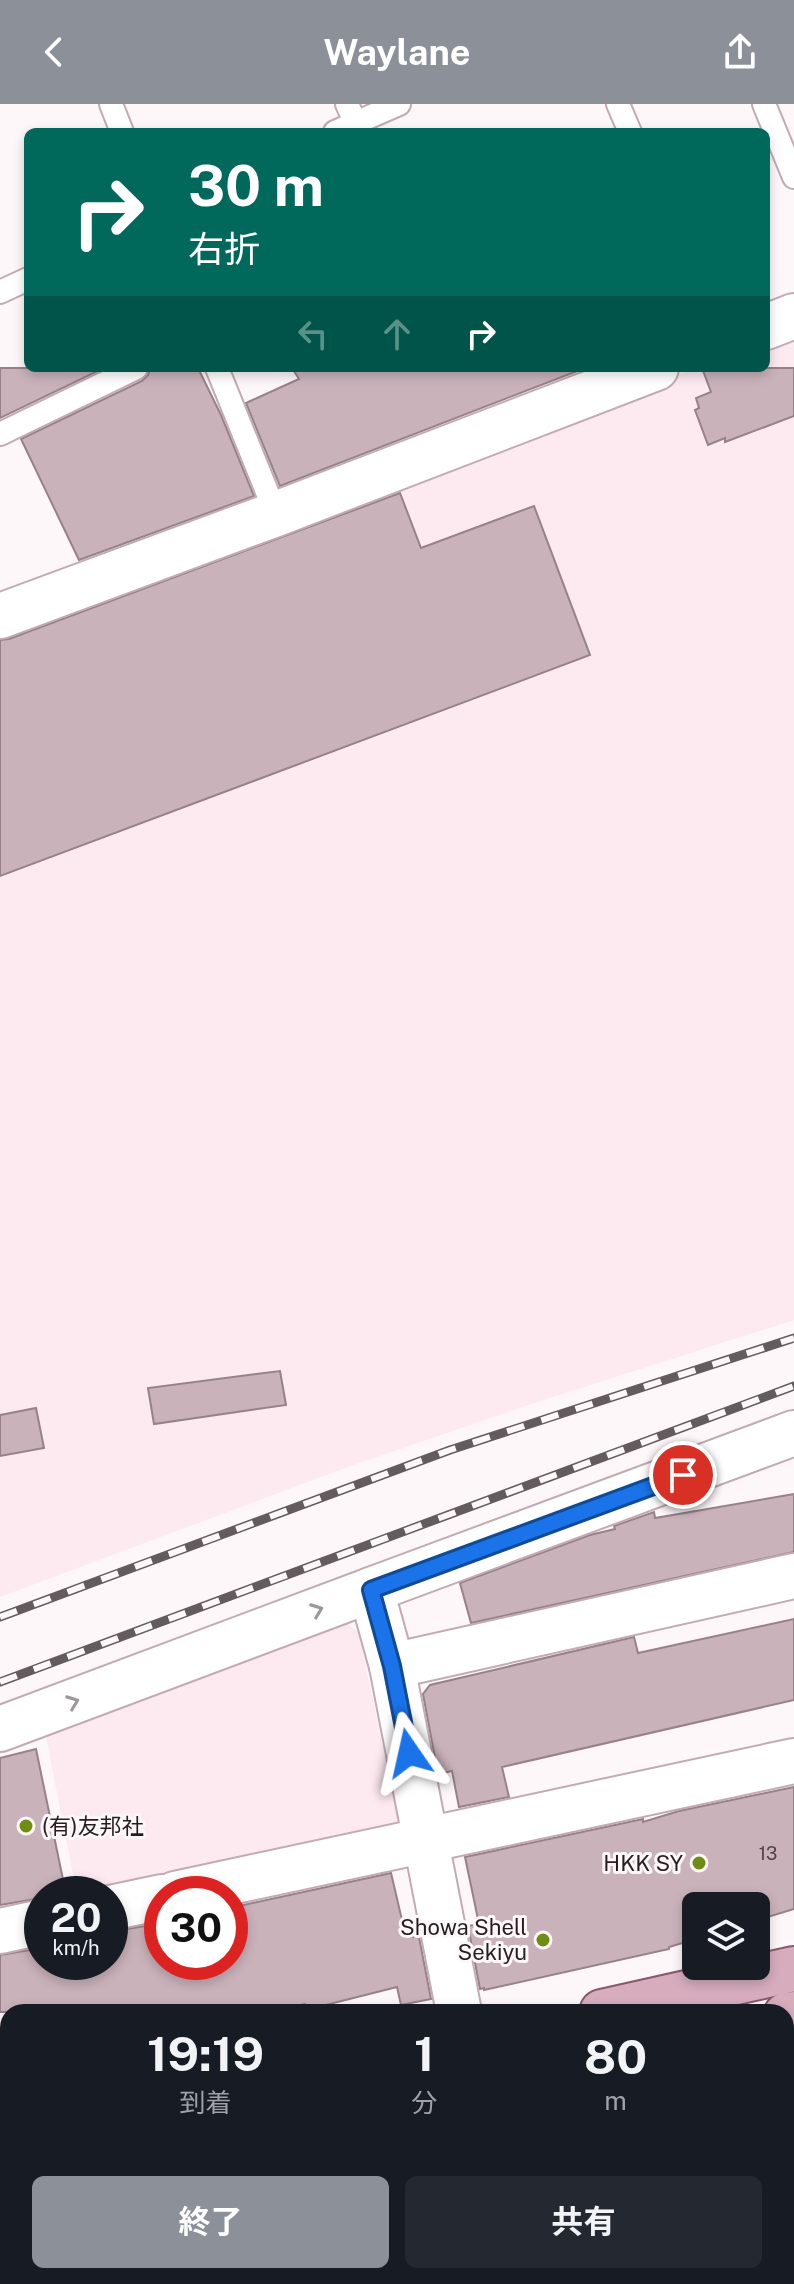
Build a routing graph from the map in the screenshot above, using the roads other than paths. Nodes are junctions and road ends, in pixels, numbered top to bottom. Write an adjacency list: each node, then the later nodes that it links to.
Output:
1 (111, 104): 6 (lane)
2 (399, 104): 5 (lane)
3 (618, 104): 7 (lane)
4 (764, 104): 8 (lane)
5 (346, 119)
6 (120, 128)
7 (628, 128)
8 (794, 177)
9 (24, 281): 10 (lane)
10 (0, 292)
11 (794, 316): 12 (street)
12 (770, 325)
13 (128, 372): 16 (lane)
14 (219, 372): 17 (lane)
15 (646, 372): 17 (street)
16 (0, 434)
17 (276, 514): 18 (street)
18 (0, 616)
19 (794, 1433): 21 (street)
20 (794, 1576): 22 (street)
21 (371, 1590): 22 (street); 23 (street, one-way to 21)
22 (392, 1666): 25 (street)
23 (0, 1729)
24 (794, 1761): 25 (street)
25 (425, 1840): 26 (street); 30 (street)
26 (248, 1878)
27 (24, 1926): 28 (street)
28 (0, 1931)
29 (794, 1969): 31 (main road)
30 (457, 2004)
31 (638, 2004)

